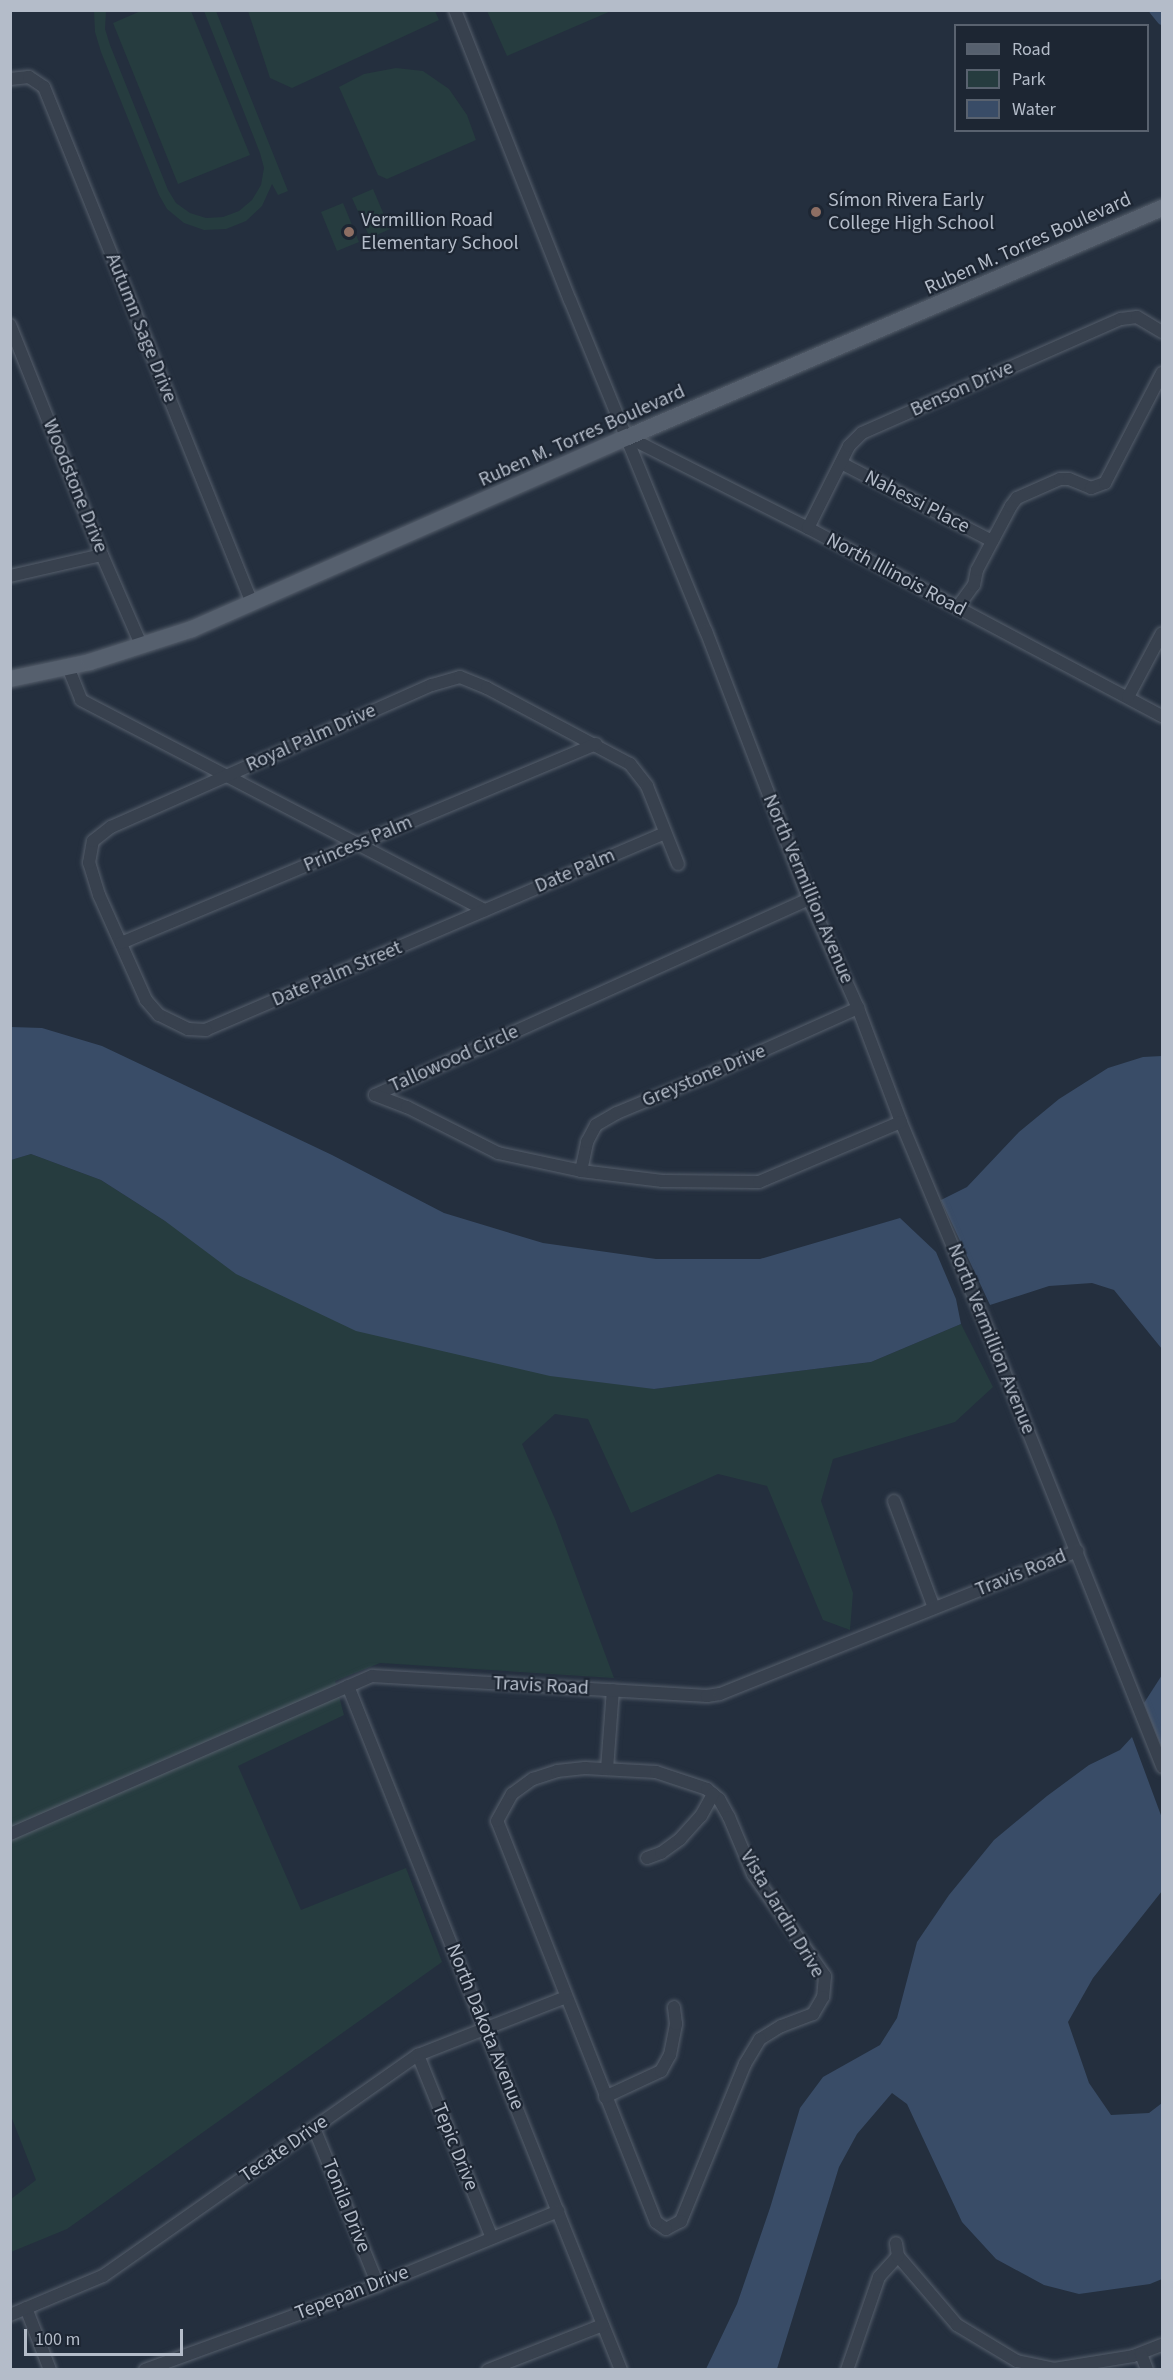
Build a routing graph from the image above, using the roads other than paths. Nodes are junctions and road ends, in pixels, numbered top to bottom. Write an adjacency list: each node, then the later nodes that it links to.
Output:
1 (455, 10): 7 (street, North Vermillion Avenue)
2 (10, 79): 13 (street, Autumn Sage Drive)
3 (1162, 208): 7 (main road, Ruben M. Torres Boulevard)
4 (10, 325): 11 (street, Woodstone Drive)
5 (1162, 332): 8 (street, Benson Drive)
6 (1162, 373): 10 (street)
7 (628, 437): 9 (street, North Illinois Road); 13 (main road, Ruben M. Torres Boulevard); 26 (street, North Vermillion Avenue)
8 (841, 463): 9 (street, Benson Drive); 10 (street, Nahessi Place)
9 (808, 528): 14 (street, North Illinois Road)
10 (993, 541): 14 (street)
11 (102, 555): 12 (street); 16 (street, Woodstone Drive)
12 (10, 576)
13 (252, 603): 16 (main road, Ruben M. Torres Boulevard)
14 (957, 608): 19 (street, North Illinois Road)
15 (1162, 633): 19 (street)
16 (142, 646): 17 (main road, Ruben M. Torres Boulevard)
17 (68, 667): 18 (main road, Ruben M. Torres Boulevard); 22 (street)
18 (10, 679)
19 (1128, 697): 20 (street, North Illinois Road)
20 (1162, 716)
21 (596, 744): 22 (street, Royal Palm Drive); 23 (street, Royal Palm Drive); 24 (street, Princess Palm)
22 (226, 776): 24 (street); 28 (street, Royal Palm Drive)
23 (665, 833): 25 (street, Royal Palm Drive); 27 (street, Date Palm)
24 (358, 844): 27 (street); 28 (street, Princess Palm)
25 (678, 864)
26 (809, 899): 29 (street, North Vermillion Avenue); 32 (street, Tallowood Circle)
27 (485, 910): 30 (street, Date Palm Street)
28 (121, 943): 30 (street, Royal Palm Drive)
29 (858, 1008): 31 (street, North Vermillion Avenue); 32 (street, Greystone Drive)
30 (188, 1029)
31 (901, 1122): 32 (street, Tallowood Circle); 34 (street, North Vermillion Avenue)
32 (581, 1171)
33 (894, 1501): 35 (street)
34 (1077, 1551): 35 (street, Travis Road); 38 (street, North Vermillion Avenue)
35 (934, 1608): 37 (street, Travis Road)
36 (348, 1686): 37 (street, Travis Road); 41 (street, Travis Road); 45 (street, North Dakota Avenue)
37 (613, 1690): 39 (street)
38 (1162, 1767)
39 (607, 1769): 40 (street, Vista Jardin Drive); 43 (street, Vista Jardin Drive)
40 (713, 1794): 42 (street); 47 (street, Vista Jardin Drive)
41 (10, 1834)
42 (647, 1858)
43 (566, 1997): 45 (street, Tecate Drive); 47 (street, Vista Jardin Drive)
44 (674, 2007): 47 (street)
45 (485, 2026): 46 (street, Tecate Drive); 49 (street, North Dakota Avenue)
46 (418, 2055): 48 (street, Tecate Drive); 50 (street, Tepic Drive)
47 (605, 2097)
48 (314, 2128): 53 (street, Tonila Drive); 54 (street, Tecate Drive)
49 (558, 2211): 50 (street, Tepepan Drive); 56 (street, North Dakota Avenue)
50 (492, 2238): 53 (street, Tepepan Drive)
51 (896, 2243): 52 (street)
52 (898, 2256): 58 (street); 63 (street)
53 (378, 2285): 60 (street, Tepepan Drive)
54 (26, 2308): 55 (street, Tecate Drive); 59 (street)
55 (10, 2315)
56 (603, 2325): 61 (street); 62 (street, North Dakota Avenue)
57 (1162, 2345): 58 (street)
58 (1141, 2354): 64 (street)
59 (50, 2370)
60 (145, 2370)
61 (488, 2370)
62 (621, 2370)
63 (847, 2370)
64 (1147, 2370)

